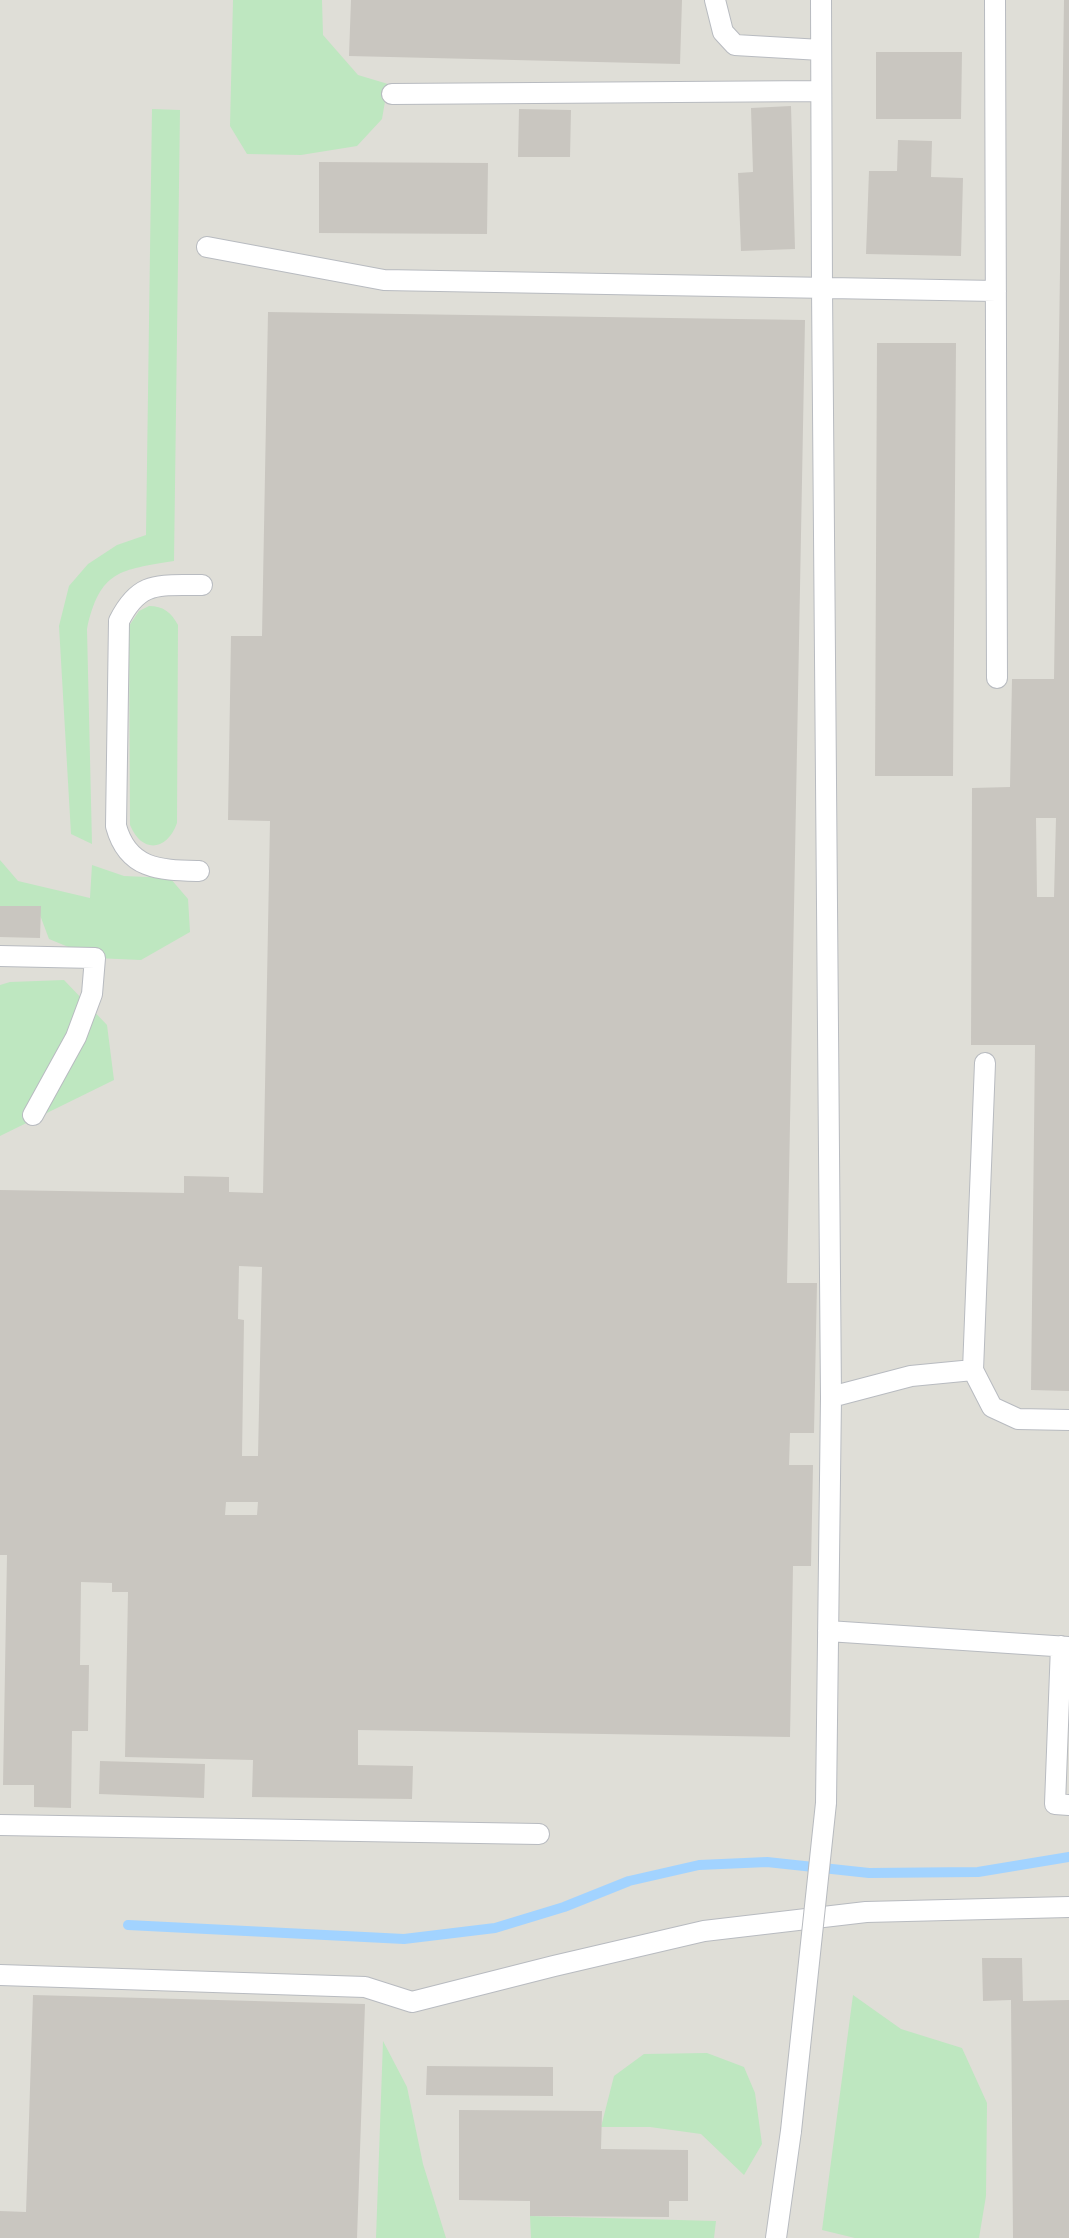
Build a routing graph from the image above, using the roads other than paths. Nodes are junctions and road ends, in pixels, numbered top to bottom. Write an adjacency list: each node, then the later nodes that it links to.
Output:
1 (715, 0): 4 (lane)
2 (821, 0): 4 (lane)
3 (995, 0): 9 (lane)
4 (821, 50): 5 (lane)
5 (821, 91): 6 (lane); 8 (lane)
6 (392, 94)
7 (207, 247): 8 (lane)
8 (822, 288): 9 (lane); 17 (lane)
9 (996, 291): 11 (lane)
10 (202, 585): 12 (lane)
11 (997, 678)
12 (199, 871)
13 (0, 957): 15 (lane)
14 (985, 1063): 16 (lane)
15 (33, 1115)
16 (973, 1371): 17 (lane); 18 (lane)
17 (831, 1397): 19 (lane)
18 (1069, 1420)
19 (828, 1631): 20 (lane); 26 (lane, bridge)
20 (1065, 1646): 21 (lane)
21 (1069, 1805)
22 (0, 1825): 23 (lane)
23 (539, 1834)
24 (1069, 1907): 25 (lane)
25 (0, 1975)
26 (782, 2236)

